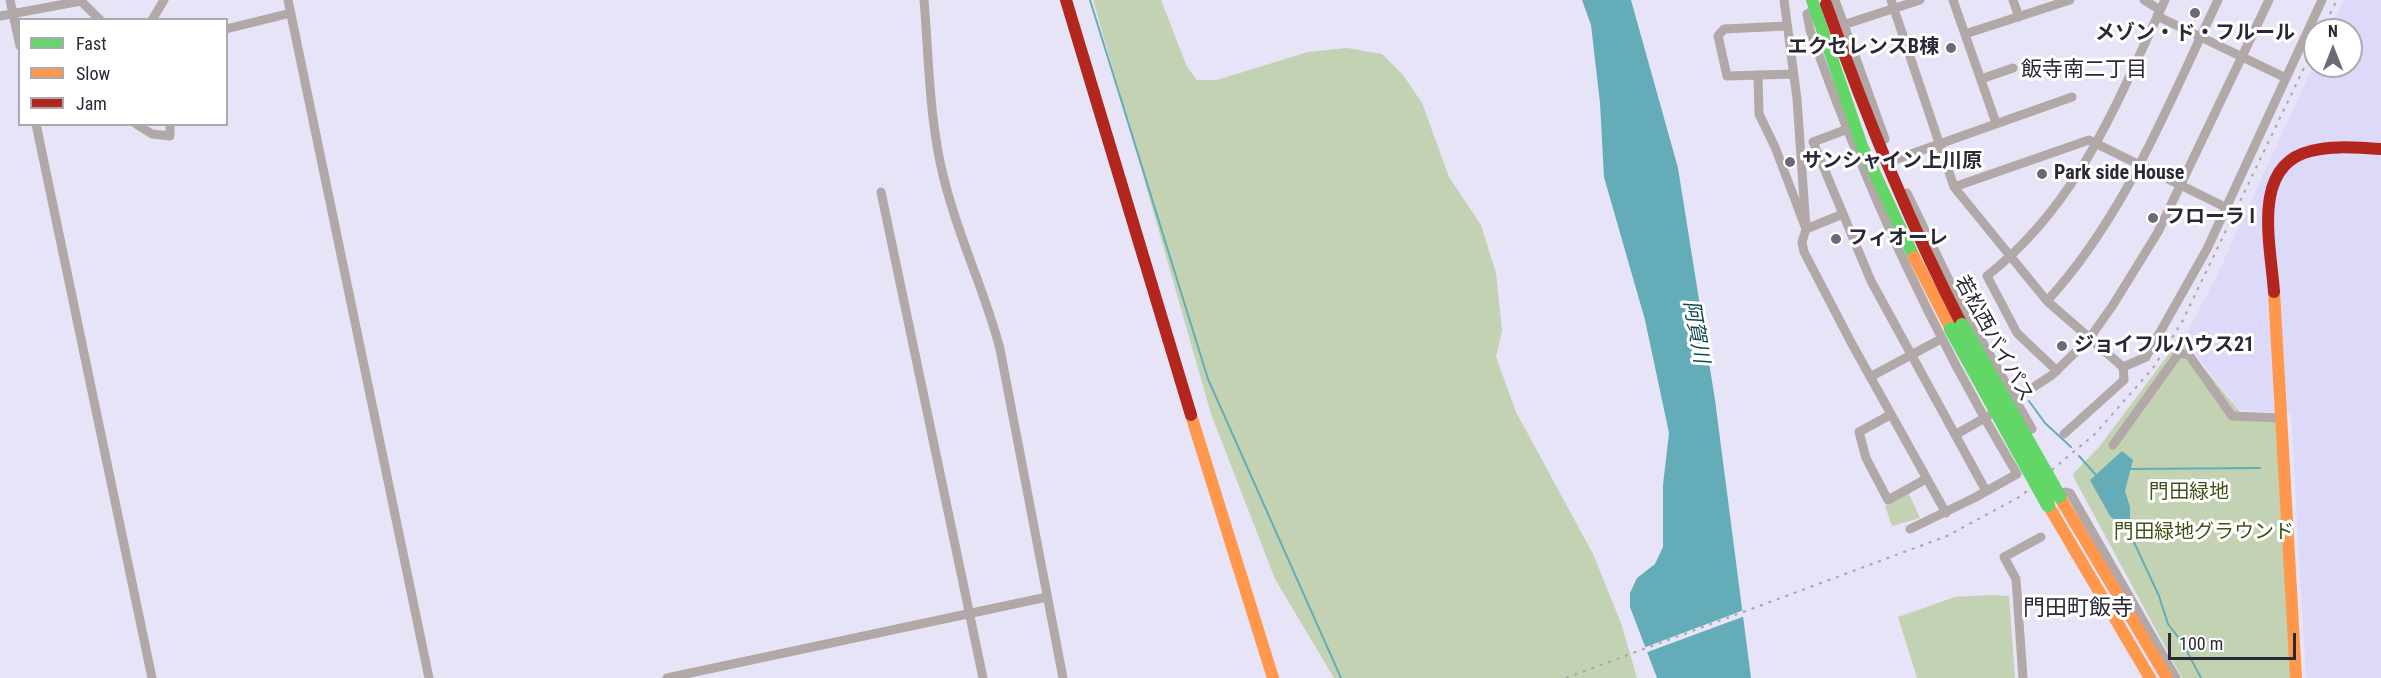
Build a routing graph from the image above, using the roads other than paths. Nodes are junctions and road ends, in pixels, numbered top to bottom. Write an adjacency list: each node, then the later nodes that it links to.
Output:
1 (10, 0): 19 (street)
2 (164, 0): 25 (street)
3 (288, 0): 20 (street)
4 (924, 0): 81 (street)
5 (1066, 0): 88 (main road)
6 (1784, 0): 27 (street)
7 (1835, 0): 26 (street)
8 (1920, 0): 18 (street)
9 (1953, 0): 29 (street)
10 (2013, 0): 23 (street)
11 (2070, 0): 23 (street)
12 (2144, 0): 21 (street)
13 (2165, 0): 21 (street)
14 (2218, 0): 31 (street)
15 (2269, 0): 32 (street)
16 (2322, 0): 36 (street)
17 (1817, 3): 43 (street); 59 (main road, 若松西バイパス)
18 (1892, 5): 26 (street); 45 (street)
19 (13, 13): 22 (street); 24 (street); 30 (street)
20 (291, 13): 28 (street); 84 (street)
21 (2159, 13): 31 (street); 46 (street)
22 (0, 16)
23 (2019, 17): 29 (street)
24 (98, 18)
25 (153, 18)
26 (1846, 24): 60 (street)
27 (1787, 26): 34 (street); 35 (street)
28 (228, 29)
29 (1965, 34): 37 (street)
30 (18, 37)
31 (2200, 37): 32 (street); 50 (street)
32 (2241, 58): 36 (street); 51 (street)
33 (2013, 68): 37 (street)
34 (1792, 74): 35 (street); 47 (street)
35 (1758, 75): 56 (street)
36 (2286, 78): 54 (street)
37 (1981, 79): 39 (street)
38 (2072, 97): 39 (street)
39 (1996, 123): 45 (street)
40 (36, 126): 83 (street)
41 (139, 126): 42 (street)
42 (170, 126)
43 (1845, 130): 44 (street); 59 (street)
44 (1813, 142): 47 (street); 55 (street)
45 (1939, 142): 49 (street); 52 (street)
46 (2097, 143): 50 (street); 52 (street); 57 (street)
47 (1800, 145): 56 (street)
48 (2381, 149): 69 (main road)
49 (1897, 159)
50 (2139, 163): 51 (street); 58 (street)
51 (2181, 183): 54 (street); 61 (street)
52 (1954, 187): 57 (street)
53 (881, 192): 82 (street)
54 (2225, 207): 64 (street)
55 (1844, 214): 56 (street); 63 (street)
56 (1806, 230): 66 (street)
57 (2010, 258): 58 (street); 65 (street)
58 (2047, 301): 61 (street)
59 (1951, 331): 62 (street); 63 (street); 77 (main road, 若松西バイパス, bridge)
60 (1976, 331): 62 (street); 67 (street)
61 (2089, 339): 64 (street); 65 (street)
62 (1946, 348): 70 (street)
63 (1910, 356): 66 (street); 73 (street)
64 (2123, 367): 72 (street)
65 (2057, 371): 67 (street)
66 (1870, 377): 68 (street)
67 (2014, 400): 70 (street); 71 (street)
68 (1890, 415): 75 (street); 75 (street)
69 (2281, 418): 74 (street); 94 (main road)
70 (1984, 419): 73 (street); 76 (street)
71 (2032, 429)
72 (2064, 434)
73 (1955, 435): 76 (street)
74 (2113, 445)
75 (1926, 478): 78 (street)
76 (1986, 491): 78 (street)
77 (2053, 501): 91 (main road, 若松西バイパス); 92 (main road, 若松西バイパス)
78 (1946, 513): 79 (street)
79 (1910, 529)
80 (2041, 537): 89 (street)
81 (1047, 597): 82 (street); 87 (street)
82 (970, 613): 85 (street); 86 (street)
83 (152, 678)
84 (429, 678)
85 (667, 678)
86 (983, 678)
87 (1062, 678)
88 (1273, 678)
89 (2023, 678)
90 (2142, 678): 93 (street)
91 (2150, 678)
92 (2167, 678)
93 (2176, 678)
94 (2296, 678)

